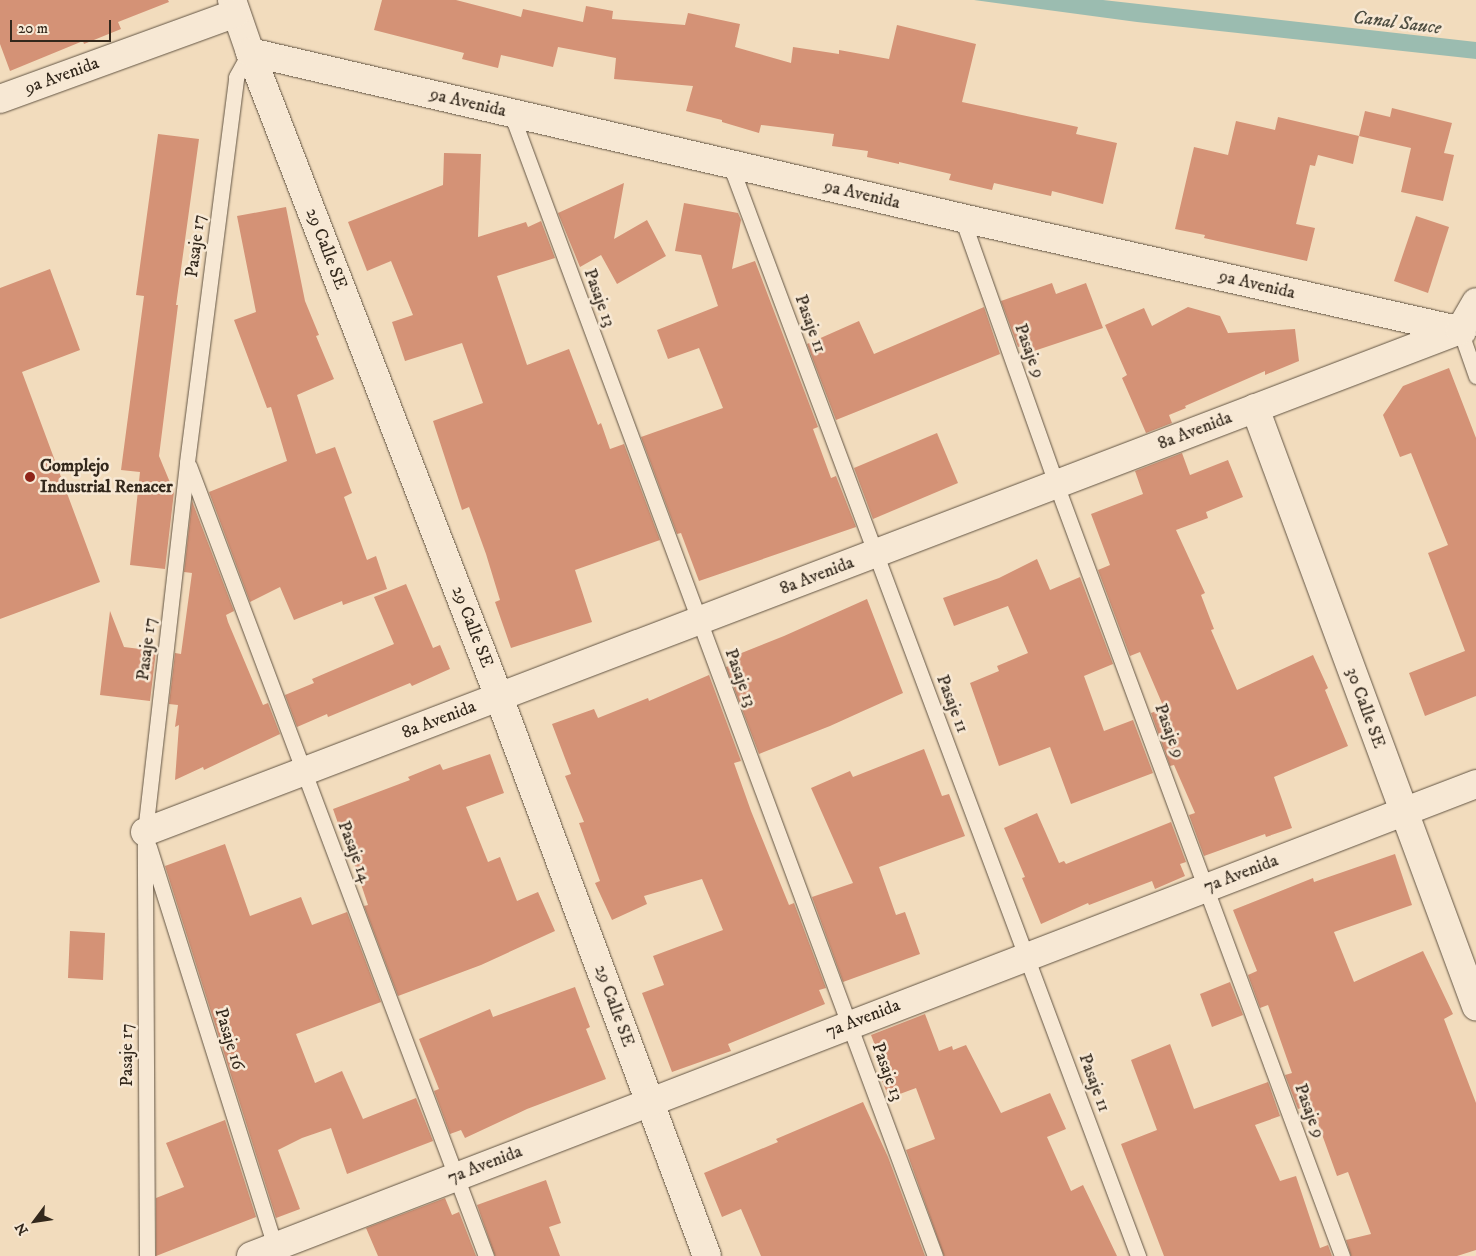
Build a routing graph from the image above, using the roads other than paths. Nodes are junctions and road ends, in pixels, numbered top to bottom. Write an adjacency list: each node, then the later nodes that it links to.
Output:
1 (234, 6): 2 (street, 29 Calle SE); 3 (street, 9a Avenida)
2 (250, 52): 4 (street, 9a Avenida); 11 (lane, Pasaje 17); 15 (street, 29 Calle SE)
3 (0, 99)
4 (511, 113): 5 (street, 9a Avenida); 14 (lane, Pasaje 13)
5 (730, 164): 6 (street, 9a Avenida); 13 (lane, Pasaje 11)
6 (962, 218): 8 (street, 9a Avenida); 12 (lane, Pasaje 9)
7 (1476, 302): 8 (street)
8 (1468, 332): 9 (lane); 10 (street, 8a Avenida)
9 (1476, 376)
10 (1255, 408): 12 (street, 8a Avenida); 18 (street, 30 Calle SE)
11 (187, 462): 16 (lane, Pasaje 14); 19 (lane, Pasaje 17)
12 (1056, 484): 13 (street, 8a Avenida); 20 (lane, Pasaje 9)
13 (876, 554): 14 (street, 8a Avenida); 21 (lane, Pasaje 11)
14 (699, 621): 15 (street, 8a Avenida); 23 (lane, Pasaje 13)
15 (499, 697): 16 (street, 8a Avenida); 24 (street, 29 Calle SE)
16 (304, 772): 19 (street, 8a Avenida); 25 (lane, Pasaje 14)
17 (1476, 784): 18 (street, 7a Avenida)
18 (1403, 812): 20 (street, 7a Avenida); 22 (street, 30 Calle SE)
19 (145, 832): 26 (lane, Pasaje 16); 27 (lane, Pasaje 17)
20 (1207, 888): 21 (street, 7a Avenida); 32 (lane, Pasaje 9)
21 (1027, 956): 23 (street, 7a Avenida); 31 (lane, Pasaje 11)
22 (1476, 1006)
23 (849, 1025): 24 (street, 7a Avenida); 30 (lane, Pasaje 13)
24 (649, 1102): 25 (street, 7a Avenida); 29 (street, 29 Calle SE)
25 (456, 1176): 26 (street, 7a Avenida); 28 (lane, Pasaje 14)
26 (268, 1253)
27 (147, 1256)
28 (486, 1256)
29 (707, 1256)
30 (935, 1256)
31 (1138, 1256)
32 (1342, 1256)

